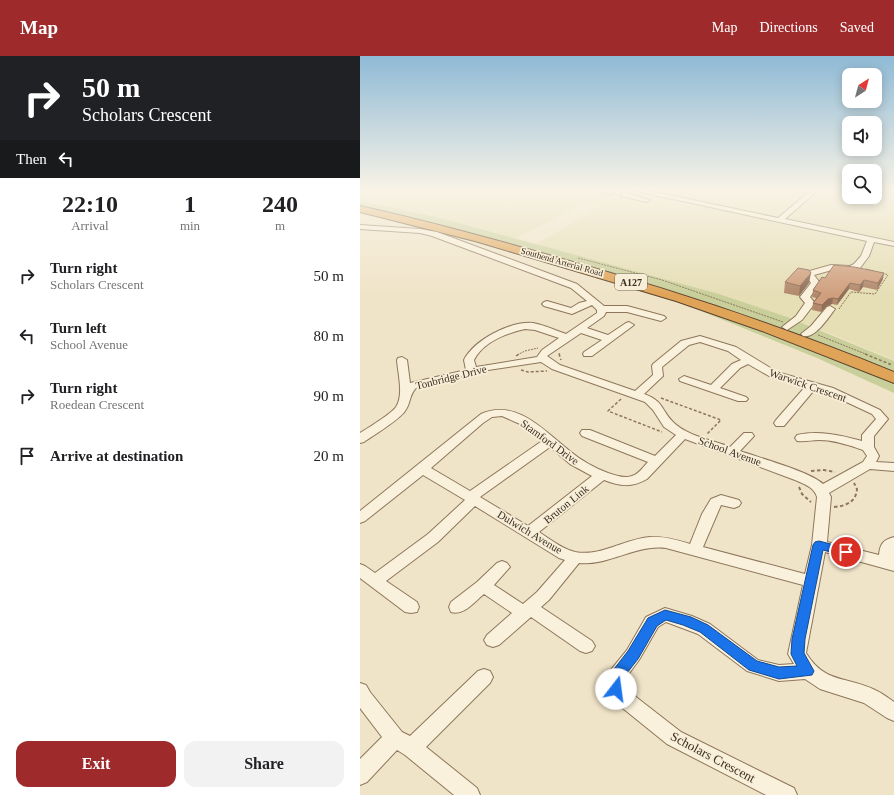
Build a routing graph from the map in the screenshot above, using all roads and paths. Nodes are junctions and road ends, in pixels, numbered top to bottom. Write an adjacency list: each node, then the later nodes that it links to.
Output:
1 (427, 225): 29 (highway, Southend Arterial Road / A127)
2 (450, 225): 15 (highway, Southend Arterial Road / A127)
3 (805, 225): 5 (street)
4 (360, 227): 11 (street)
5 (871, 240): 6 (street); 15 (street)
6 (894, 244)
7 (864, 268): 8 (path)
8 (876, 272)
9 (882, 273): 12 (path)
10 (547, 304): 11 (street)
11 (598, 306): 13 (street); 16 (street)
12 (834, 310): 18 (street)
13 (661, 318)
14 (629, 326): 20 (street)
15 (787, 327): 18 (highway, Southend Arterial Road / A127)
16 (580, 329): 19 (street); 20 (street)
17 (821, 332): 18 (path)
18 (812, 334): 27 (highway, Southend Arterial Road / A127)
19 (567, 338): 21 (street); 28 (street)
20 (609, 340): 22 (street)
21 (547, 354): 25 (street, Tonbridge Drive); 25 (path); 26 (street, School Avenue)
22 (588, 354)
23 (402, 360): 33 (street)
24 (749, 360): 31 (street, Warwick Crescent); 32 (street); 34 (street, Warwick Crescent)
25 (514, 363): 26 (path); 28 (street, Tonbridge Drive)
26 (556, 367): 34 (street, School Avenue)
27 (894, 369)
28 (472, 372): 33 (street, Tonbridge Drive)
29 (894, 378)
30 (684, 379): 32 (street)
31 (813, 385): 37 (street); 45 (street, Warwick Crescent)
32 (713, 389): 36 (street)
33 (404, 393): 43 (street, Tonbridge Drive)
34 (639, 393): 39 (path); 40 (street, School Avenue)
35 (616, 395): 40 (path)
36 (742, 399)
37 (780, 423)
38 (586, 433): 47 (street)
39 (707, 434)
40 (681, 436): 46 (street, School Avenue); 47 (street, Stamford Drive)
41 (748, 436): 46 (street)
42 (801, 438): 45 (street)
43 (360, 439)
44 (550, 441): 50 (street, Stamford Drive); 51 (street, Stamford Drive); 55 (street)
45 (868, 447): 48 (street, Warwick Crescent)
46 (732, 452): 52 (street, School Avenue)
47 (657, 461): 51 (street, Stamford Drive)
48 (868, 465): 49 (street); 53 (street)
49 (894, 467)
50 (420, 471): 55 (street, Dulwich Avenue); 58 (street, Stamford Drive)
51 (602, 475): 59 (street, Bruton Link)
52 (802, 478): 54 (street, School Avenue); 57 (path)
53 (847, 478): 54 (street); 57 (path)
54 (822, 491): 57 (street)
55 (472, 498): 59 (street, Dulwich Avenue); 67 (street)
56 (734, 503): 62 (street)
57 (823, 507): 61 (street)
58 (360, 518)
59 (530, 532): 63 (street, Dulwich Avenue)
60 (894, 542): 64 (street)
61 (819, 545): 64 (street); 68 (street)
62 (694, 551): 63 (street, Dulwich Avenue); 68 (street, Dulwich Avenue)
63 (575, 558): 72 (street)
64 (891, 564)
65 (502, 567): 69 (street)
66 (360, 570): 67 (street)
67 (375, 581): 70 (street)
68 (810, 581): 75 (street)
69 (483, 586): 71 (street); 72 (street)
70 (411, 607)
71 (457, 607)
72 (528, 611): 73 (street); 74 (street)
73 (493, 640)
74 (586, 646)
75 (807, 671): 78 (street); 83 (street, Scholars Crescent)
76 (484, 676): 80 (street)
77 (361, 696): 79 (street)
78 (894, 712)
79 (395, 738): 80 (street); 81 (street)
80 (412, 748): 82 (street)
81 (360, 776)
82 (470, 795)
83 (787, 795)

